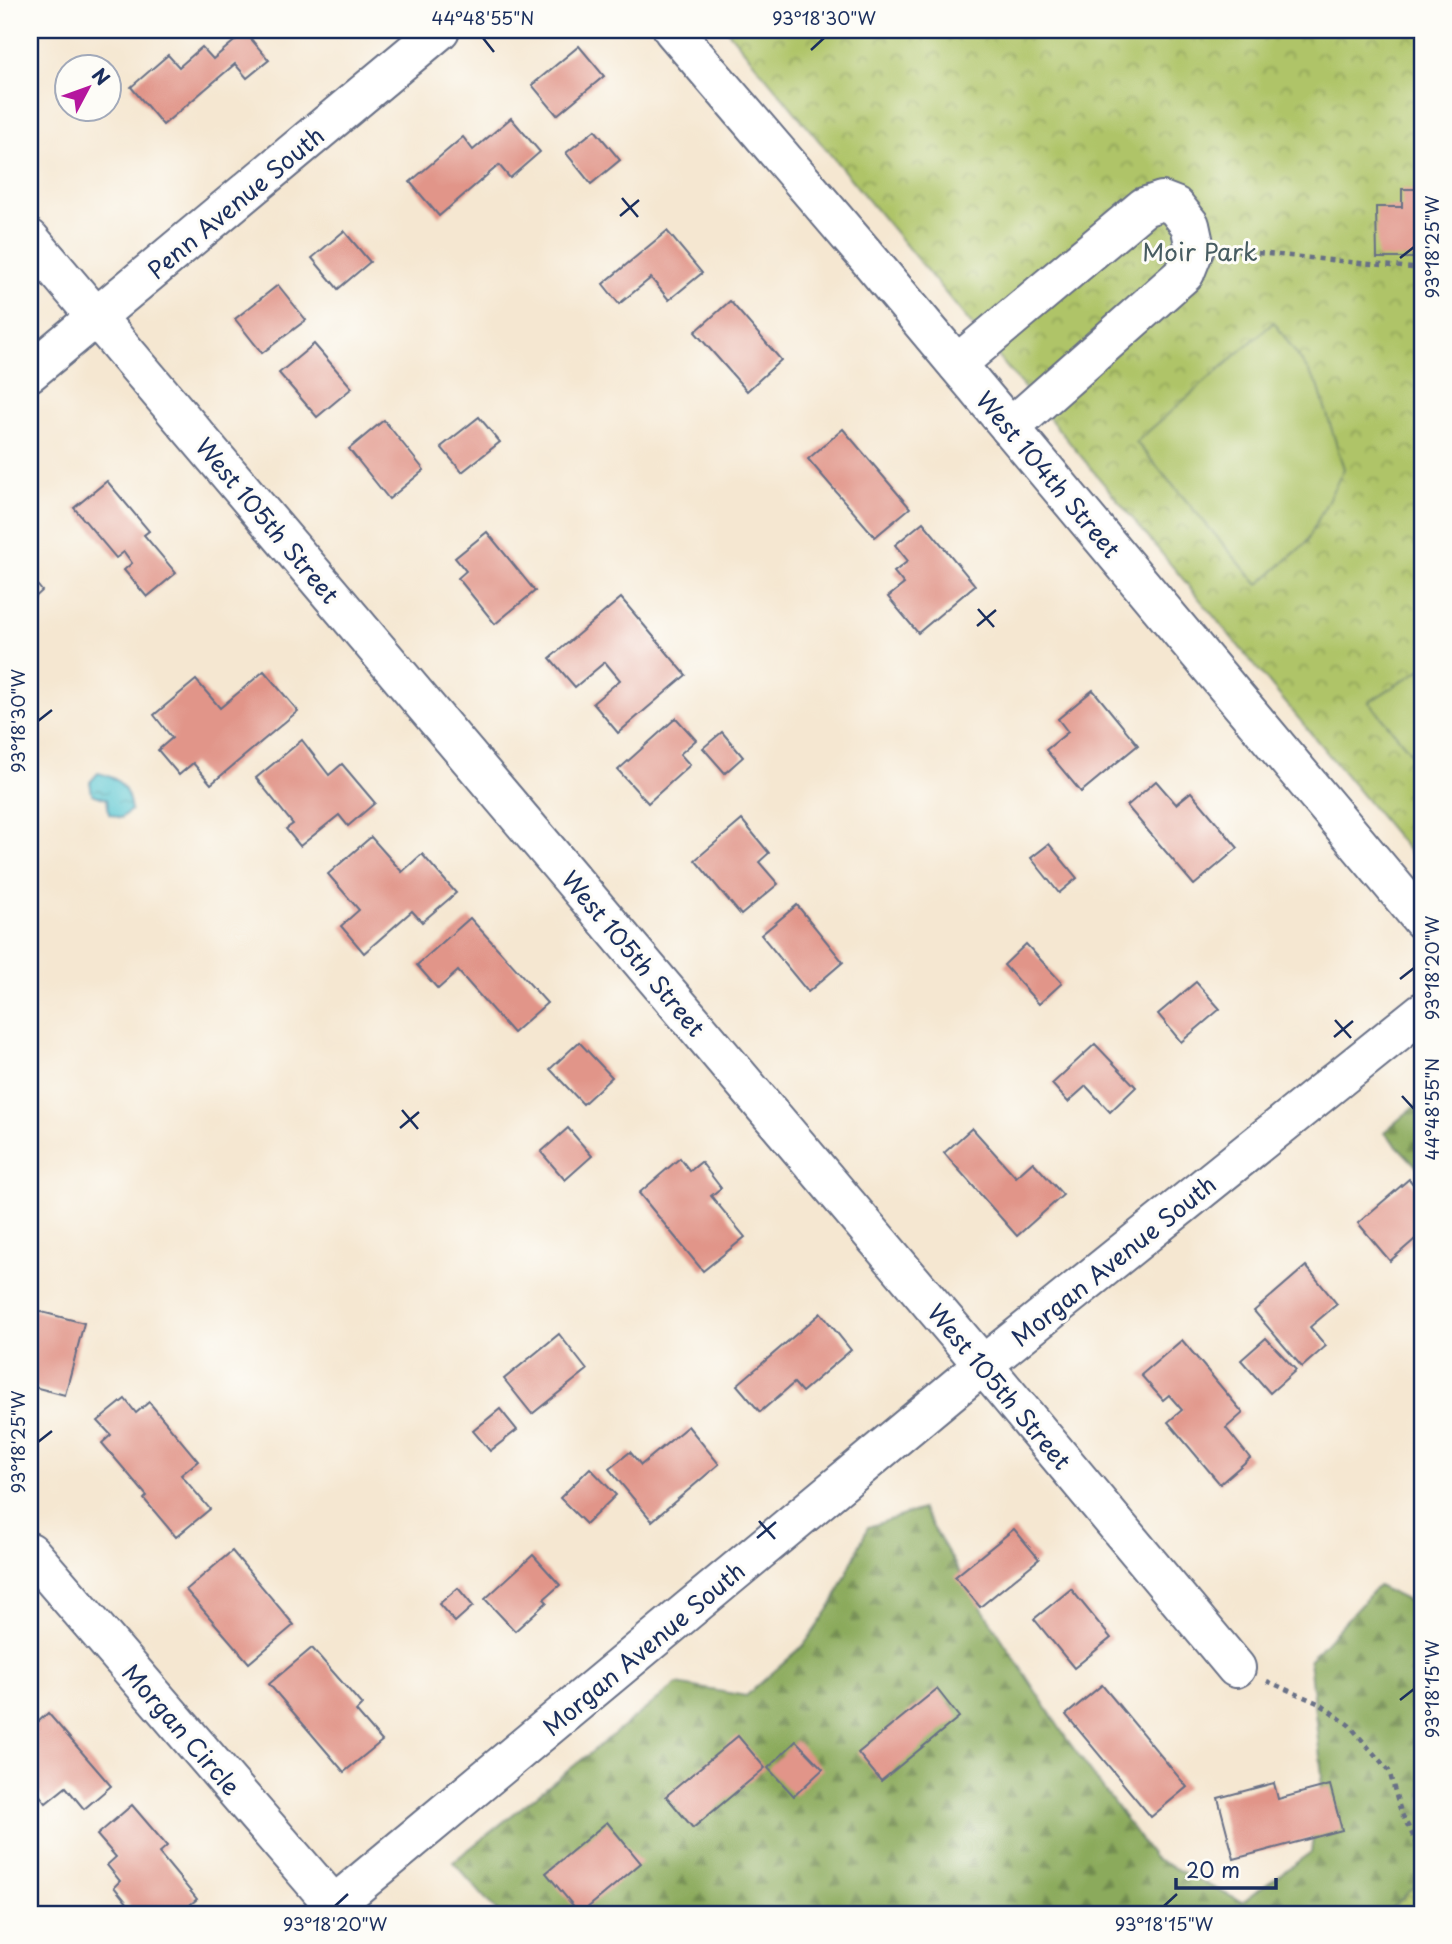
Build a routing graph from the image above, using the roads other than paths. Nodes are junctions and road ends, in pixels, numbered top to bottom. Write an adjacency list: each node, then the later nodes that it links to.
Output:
1 (440, 30): 4 (street, Penn Avenue South)
2 (673, 30): 5 (street, West 104th Street)
3 (30, 239): 4 (street, West 105th Street)
4 (97, 318): 6 (street, Penn Avenue South); 10 (street, West 105th Street)
5 (957, 364): 7 (street, West 104th Street); 7 (street)
6 (30, 372)
7 (1010, 428): 8 (street, West 104th Street)
8 (1422, 920)
9 (1422, 1012): 10 (street, Morgan Avenue South)
10 (983, 1365): 12 (street, West 105th Street); 13 (street, Morgan Avenue South)
11 (30, 1552): 13 (street, Morgan Circle)
12 (1236, 1668)
13 (329, 1909)

